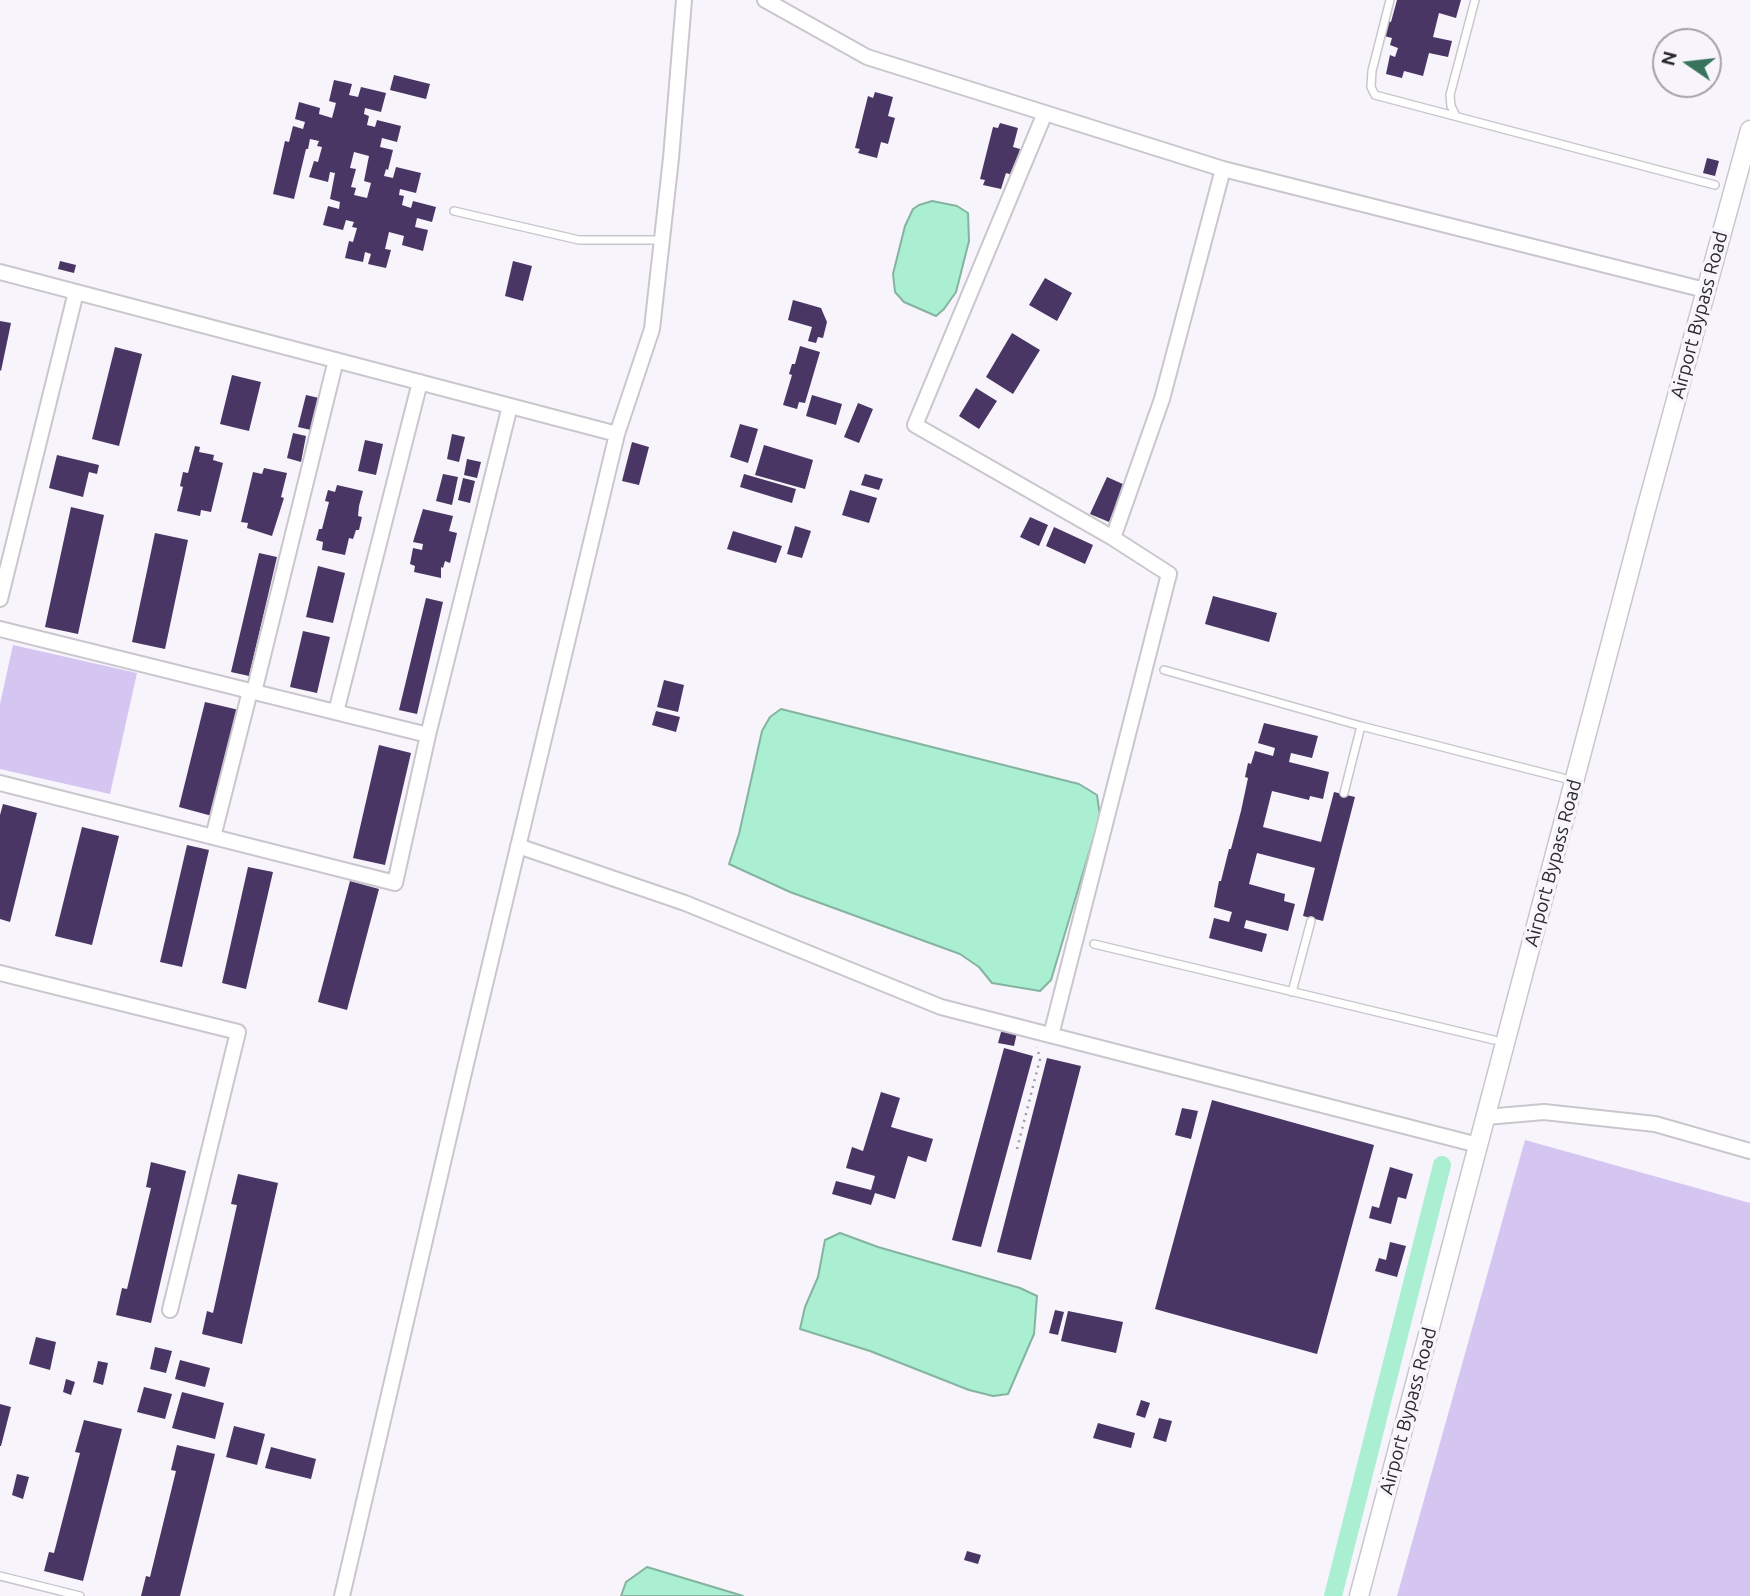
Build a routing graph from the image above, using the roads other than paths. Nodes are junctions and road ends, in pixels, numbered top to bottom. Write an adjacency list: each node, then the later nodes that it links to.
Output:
1 (684, 0): 11 (street)
2 (765, 0): 5 (street)
3 (1390, 0): 6 (lane)
4 (1475, 0): 6 (lane)
5 (1045, 113): 8 (street); 19 (street)
6 (1456, 116): 9 (lane)
7 (1750, 130): 13 (street, Airport Bypass Road)
8 (1223, 169): 13 (street); 19 (street)
9 (1716, 185)
10 (454, 211): 11 (lane)
11 (662, 240): 18 (street)
12 (0, 272): 14 (street)
13 (1705, 290): 38 (street, Airport Bypass Road)
14 (76, 292): 15 (street); 20 (street)
15 (336, 360): 16 (street); 23 (street)
16 (420, 382): 17 (street); 24 (street)
17 (510, 406): 18 (street); 26 (street)
18 (617, 434): 31 (street)
19 (1113, 538): 36 (street)
20 (0, 599)
21 (0, 629): 23 (street)
22 (1164, 670): 25 (lane)
23 (252, 692): 24 (street); 30 (street)
24 (336, 712): 26 (street)
25 (1361, 726): 27 (lane); 29 (lane)
26 (428, 735): 30 (street)
27 (1563, 778)
28 (0, 783): 30 (street)
29 (1344, 793)
30 (213, 837)
31 (518, 846): 36 (street); 44 (street)
32 (1311, 921): 35 (lane)
33 (1094, 944): 35 (lane)
34 (0, 973): 41 (street)
35 (1292, 992): 37 (lane)
36 (1051, 1035): 39 (street)
37 (1494, 1041)
38 (1486, 1117): 39 (street, Airport Bypass Road); 40 (street)
39 (1478, 1145): 45 (street, Airport Bypass Road)
40 (1750, 1150)
41 (170, 1310)
42 (0, 1576): 43 (lane)
43 (80, 1596)
44 (341, 1596)
45 (1359, 1596)

